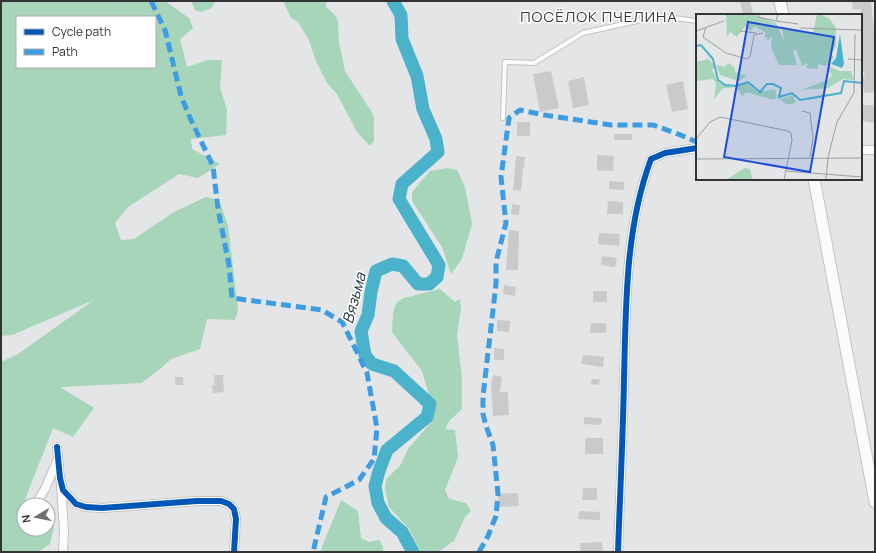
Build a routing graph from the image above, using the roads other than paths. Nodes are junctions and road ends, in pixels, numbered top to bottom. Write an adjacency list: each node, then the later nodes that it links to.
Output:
1 (780, 1): 2 (main road)
2 (781, 14)
3 (696, 21): 4 (lane)
4 (503, 118)
5 (696, 148): 16 (street)
6 (862, 150): 7 (street)
7 (875, 150)
8 (814, 180): 13 (main road)
9 (57, 447): 10 (street)
10 (58, 460): 11 (street); 12 (street)
11 (60, 478): 14 (street); 15 (street)
12 (40, 497)
13 (875, 502)
14 (63, 552)
15 (234, 552)
16 (618, 552)

